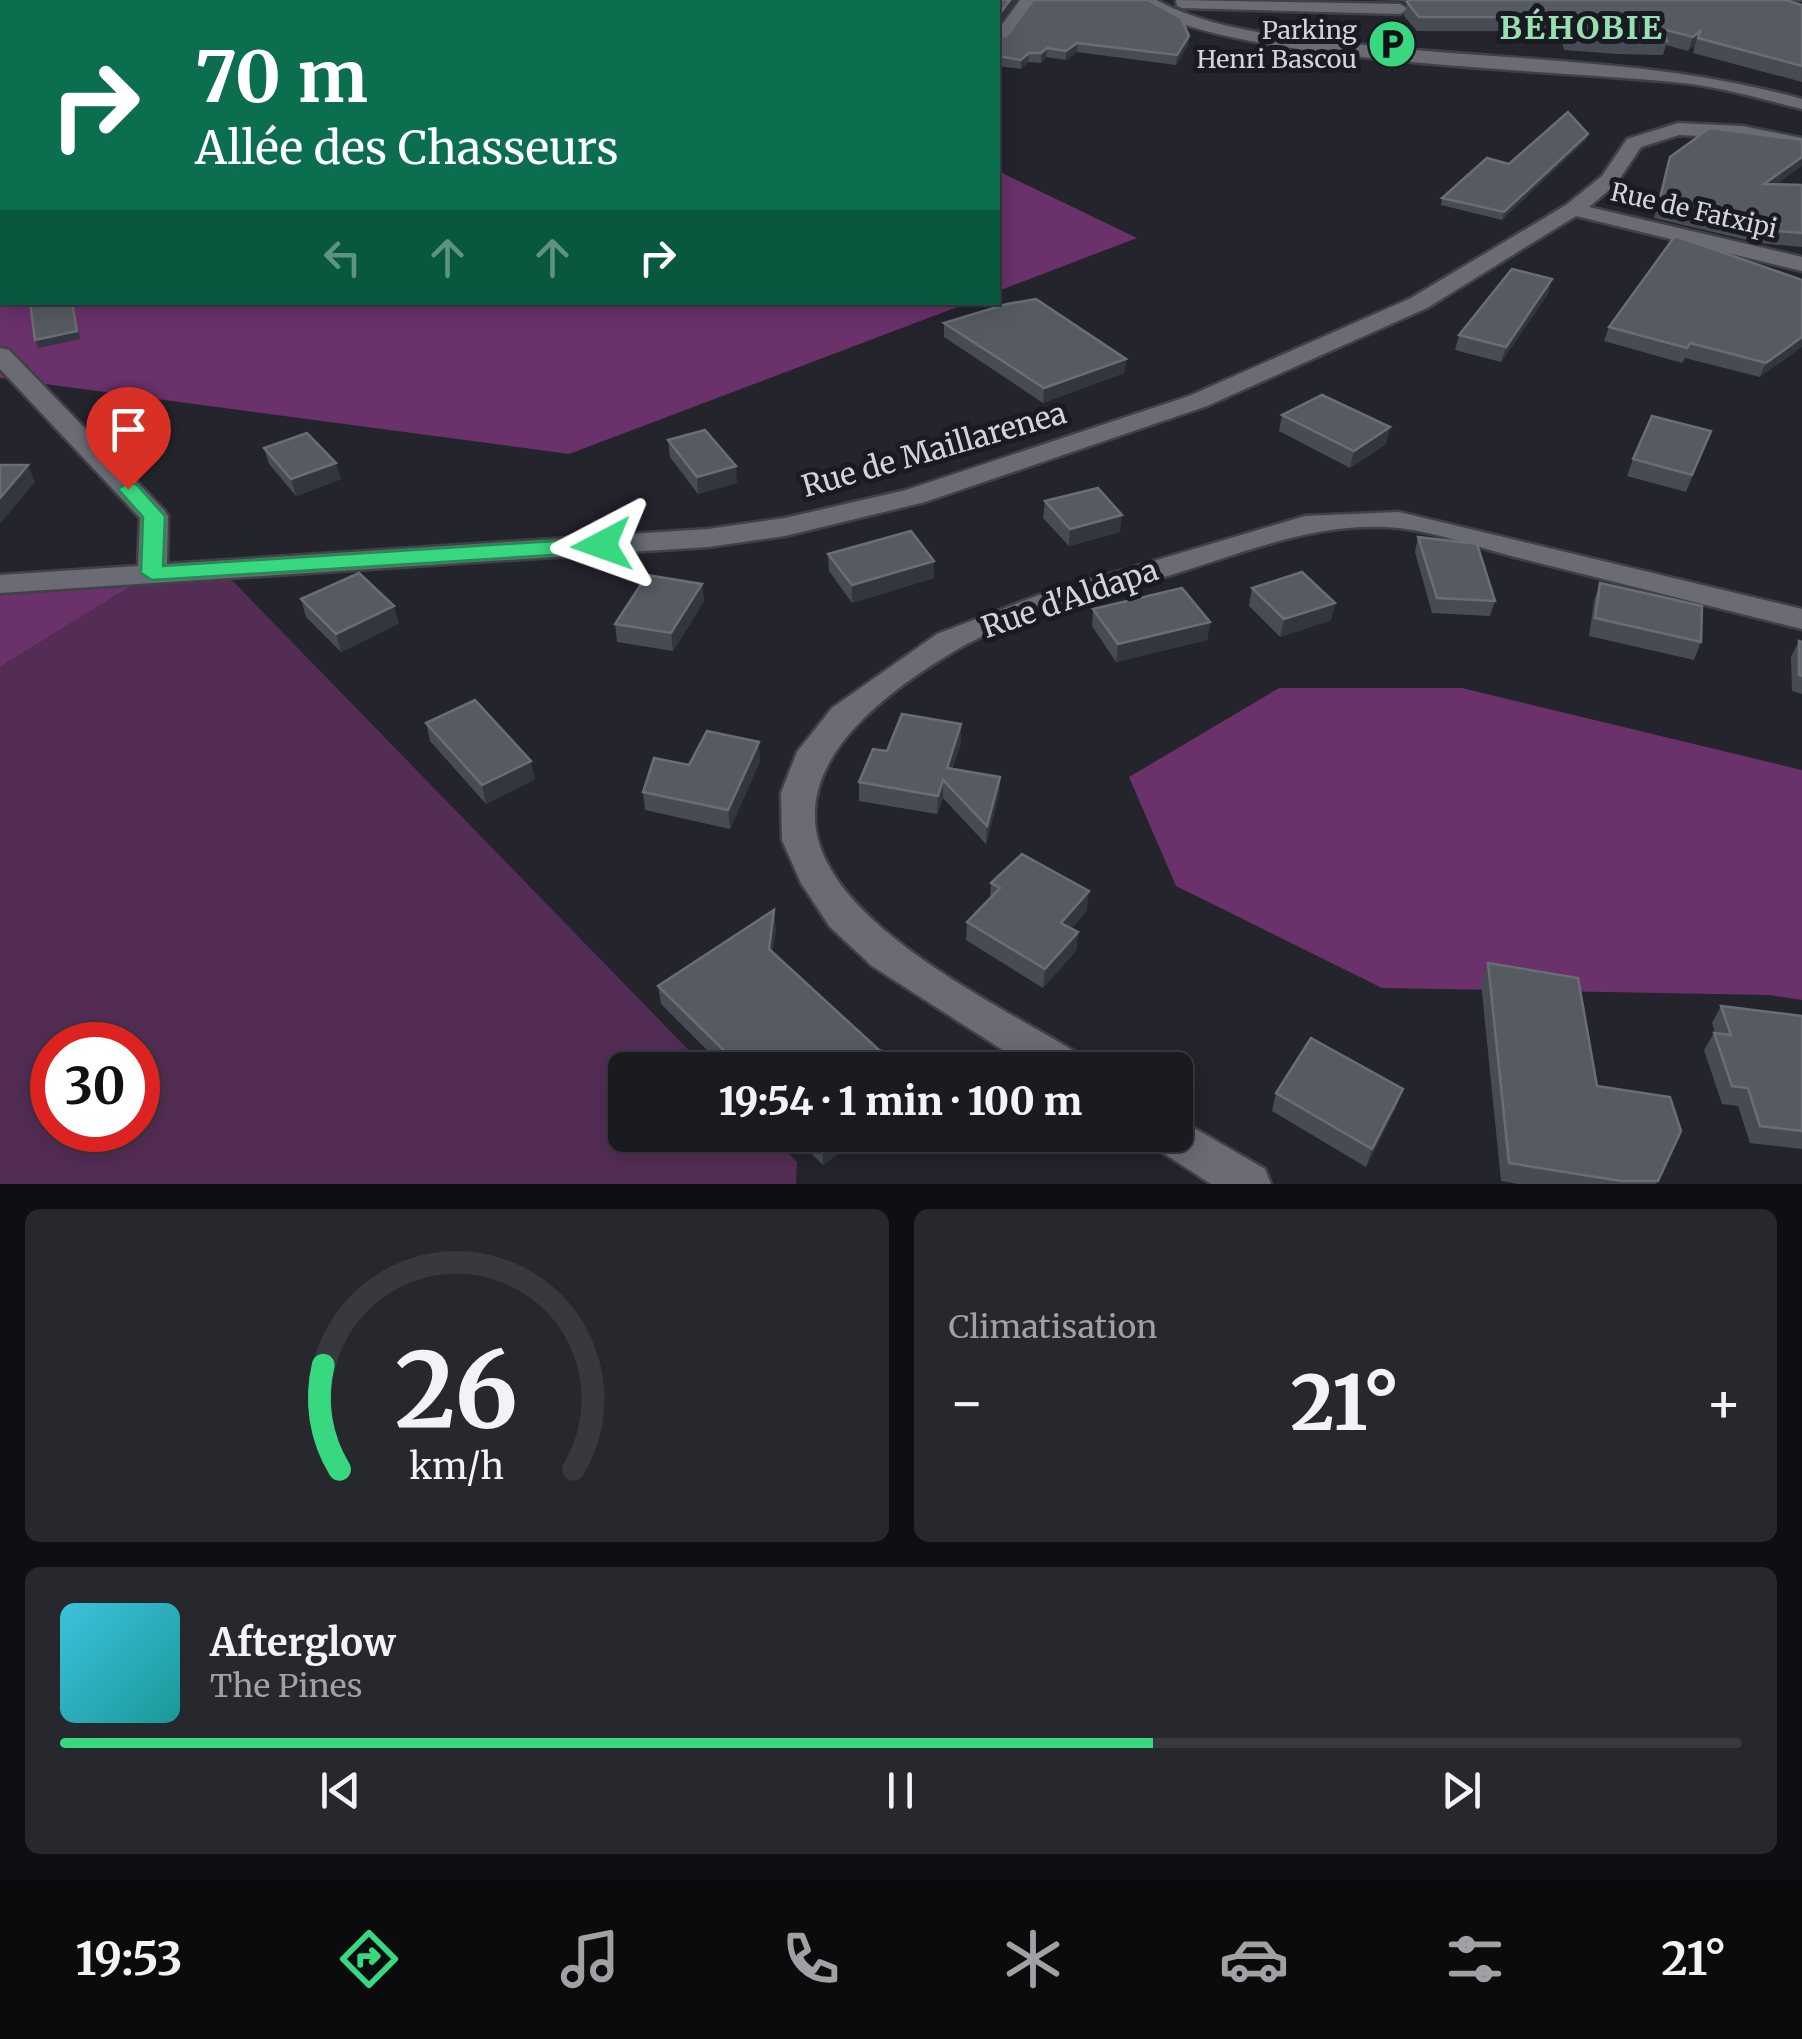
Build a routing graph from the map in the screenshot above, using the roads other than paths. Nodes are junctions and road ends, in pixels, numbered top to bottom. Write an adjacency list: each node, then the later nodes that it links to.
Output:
1 (1028, 0): 5 (street)
2 (1134, 0): 3 (street)
3 (1146, 1): 4 (street); 6 (street)
4 (1400, 9)
5 (1000, 37)
6 (1802, 104)
7 (1802, 144): 8 (street, Rue de Maillarenea)
8 (1573, 209): 9 (street, Rue de Fatxipi); 11 (street, Rue de Maillarenea)
9 (1802, 264)
10 (0, 355): 11 (street)
11 (152, 573): 12 (street, Rue de Maillarenea)
12 (0, 584)
13 (1802, 619): 14 (street, Rue d'Aldapa)
14 (1041, 1052)
15 (1193, 1148): 16 (street)
16 (1249, 1184)

